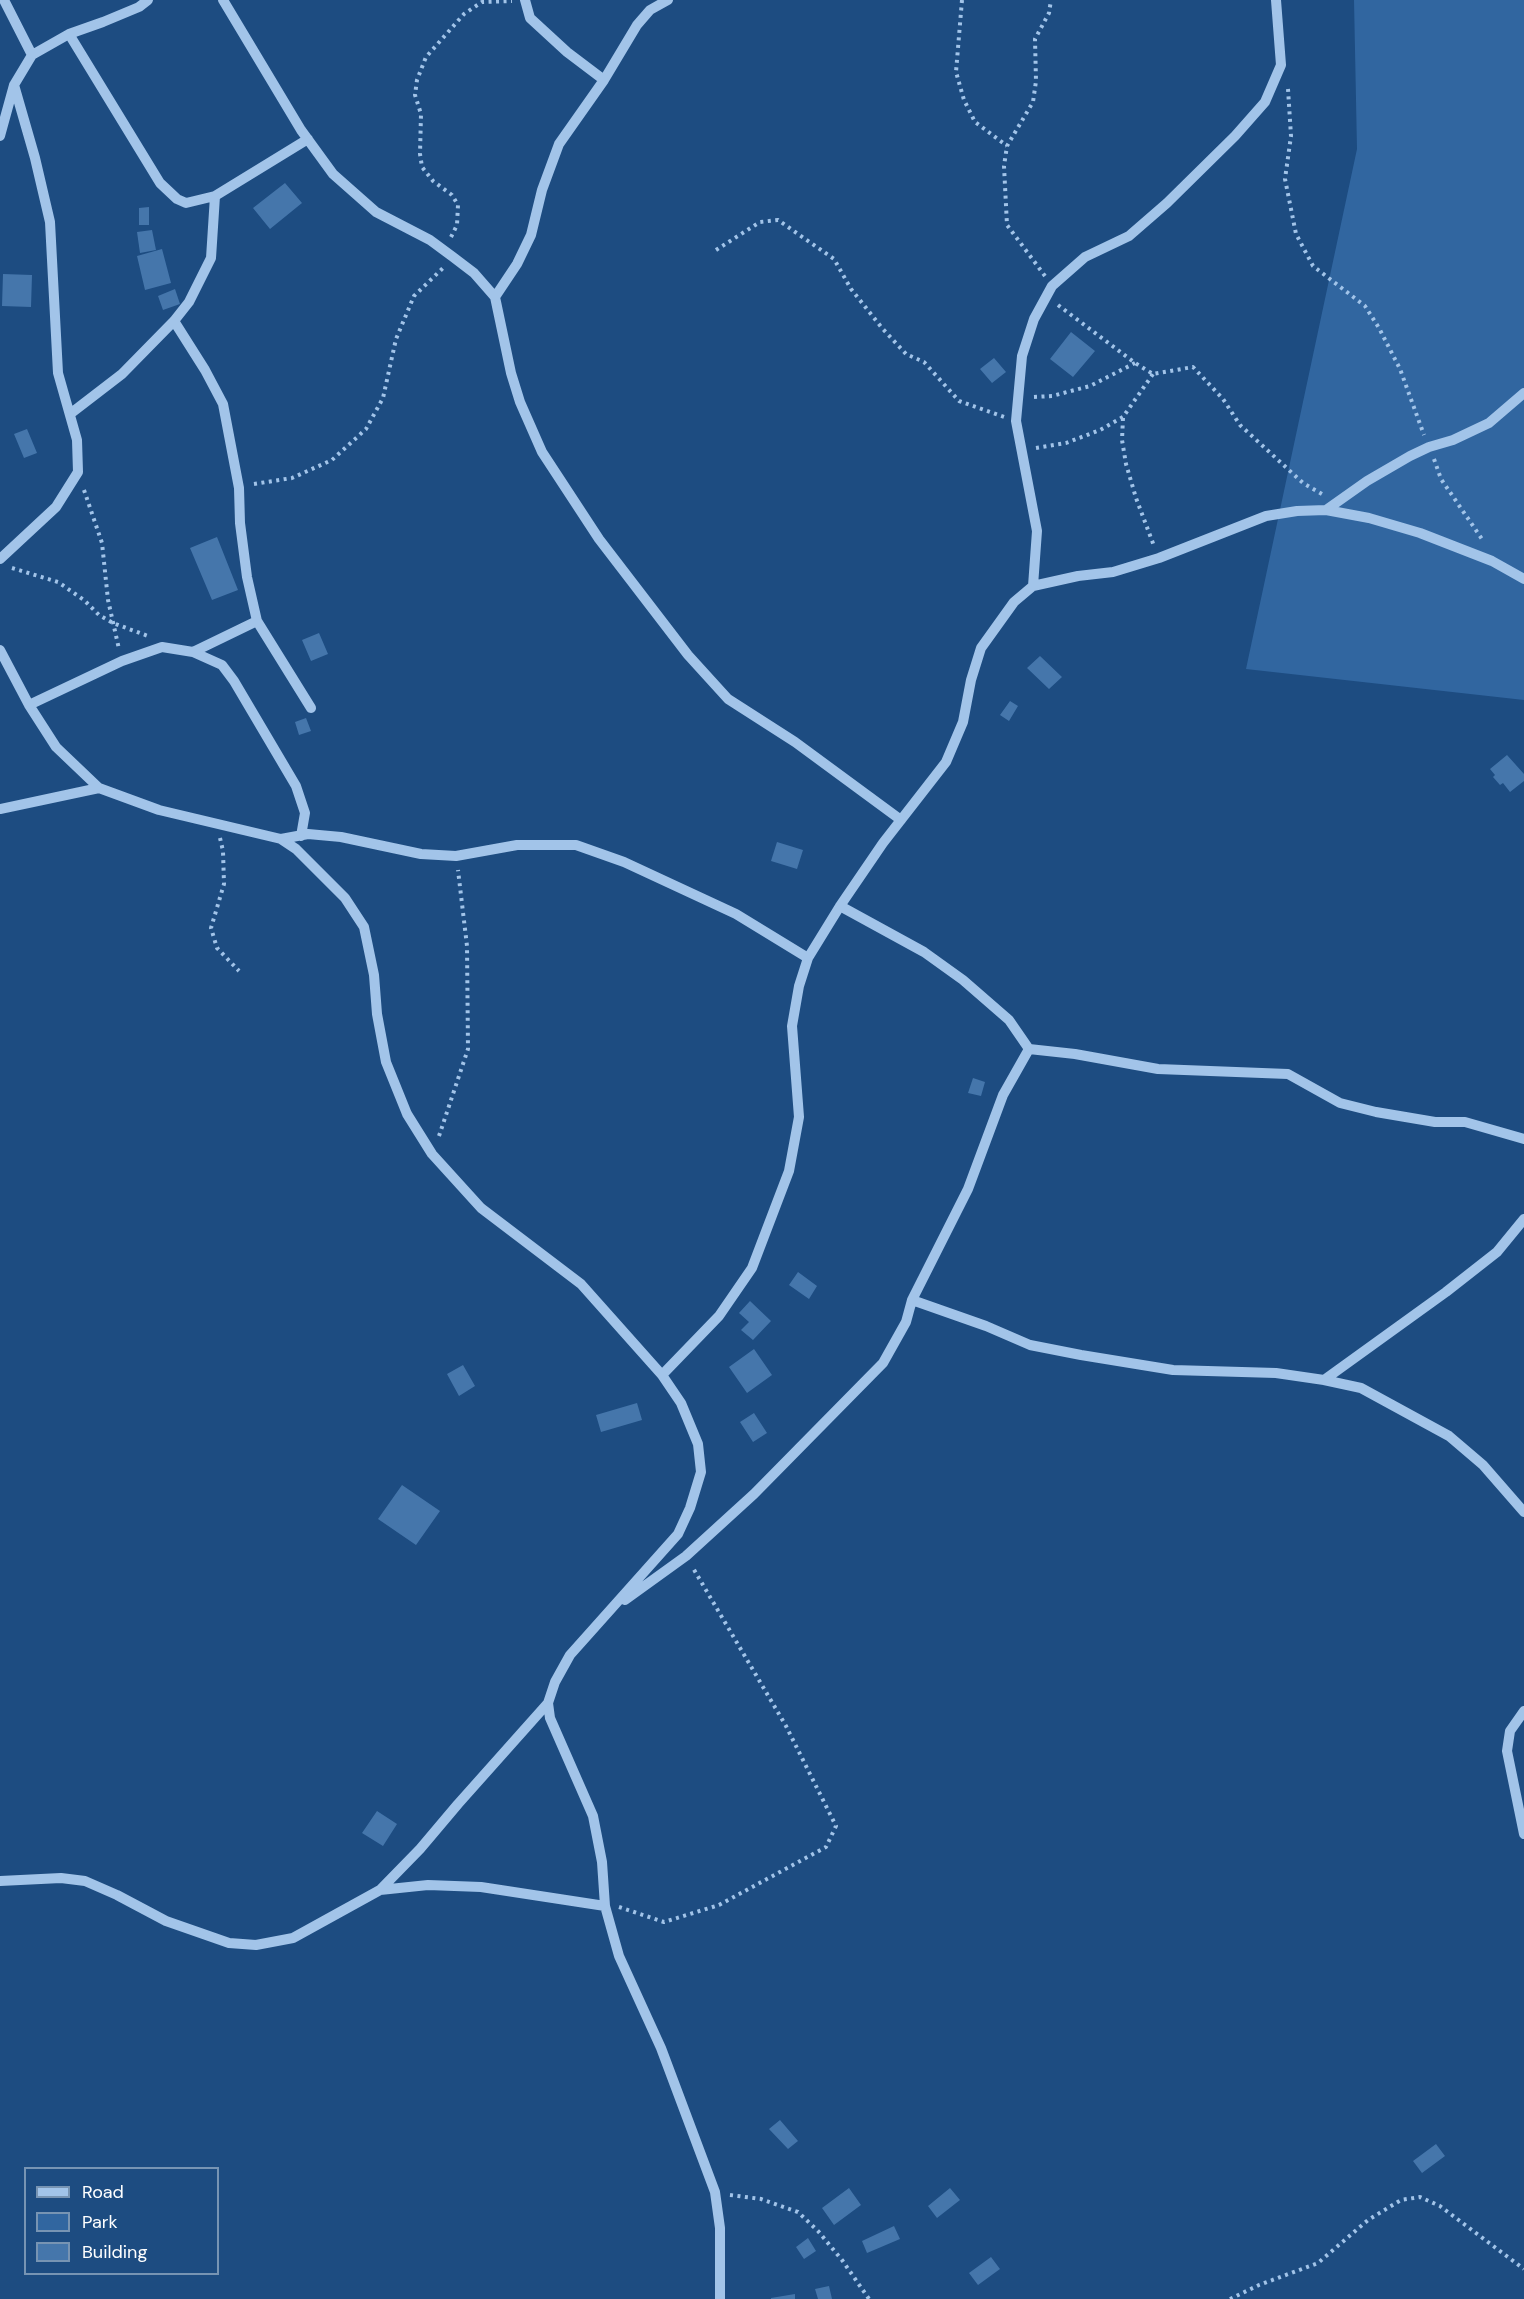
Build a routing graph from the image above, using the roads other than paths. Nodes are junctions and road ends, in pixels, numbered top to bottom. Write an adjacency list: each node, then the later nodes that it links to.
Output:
1 (4, 0): 8 (street)
2 (148, 0): 7 (street)
3 (223, 0): 12 (street)
4 (525, 0): 9 (street)
5 (668, 0): 9 (street)
6 (1276, 0): 21 (street)
7 (69, 34): 8 (street); 13 (street)
8 (32, 55): 10 (street)
9 (604, 81): 14 (street)
10 (14, 84): 11 (street); 17 (street)
11 (0, 136)
12 (308, 139): 13 (street); 14 (street)
13 (215, 196): 15 (street)
14 (495, 297): 29 (street)
15 (174, 321): 17 (street); 22 (street)
16 (1524, 393): 18 (street)
17 (70, 414): 19 (street)
18 (1326, 510): 20 (street); 21 (street)
19 (0, 559)
20 (1524, 579)
21 (1033, 586): 29 (street)
22 (257, 621): 24 (street); 26 (street)
23 (0, 650): 25 (street)
24 (193, 652): 25 (street); 30 (street)
25 (28, 705): 27 (street)
26 (311, 708)
27 (99, 788): 28 (street); 31 (street)
28 (0, 809)
29 (901, 820): 32 (street)
30 (301, 836): 31 (street); 33 (street)
31 (281, 839): 38 (street)
32 (840, 906): 33 (street); 34 (street)
33 (808, 958): 38 (street)
34 (1029, 1049): 35 (street); 37 (street)
35 (1524, 1139)
36 (1524, 1219): 39 (street)
37 (912, 1300): 39 (street); 41 (street)
38 (662, 1375): 41 (street)
39 (1324, 1380): 40 (street)
40 (1524, 1512)
41 (605, 1614): 42 (street)
42 (548, 1703): 46 (street); 47 (street)
43 (1524, 1711): 44 (street)
44 (1524, 1834)
45 (0, 1881): 46 (street)
46 (380, 1890): 47 (street)
47 (605, 1904): 48 (street)
48 (720, 2299)

